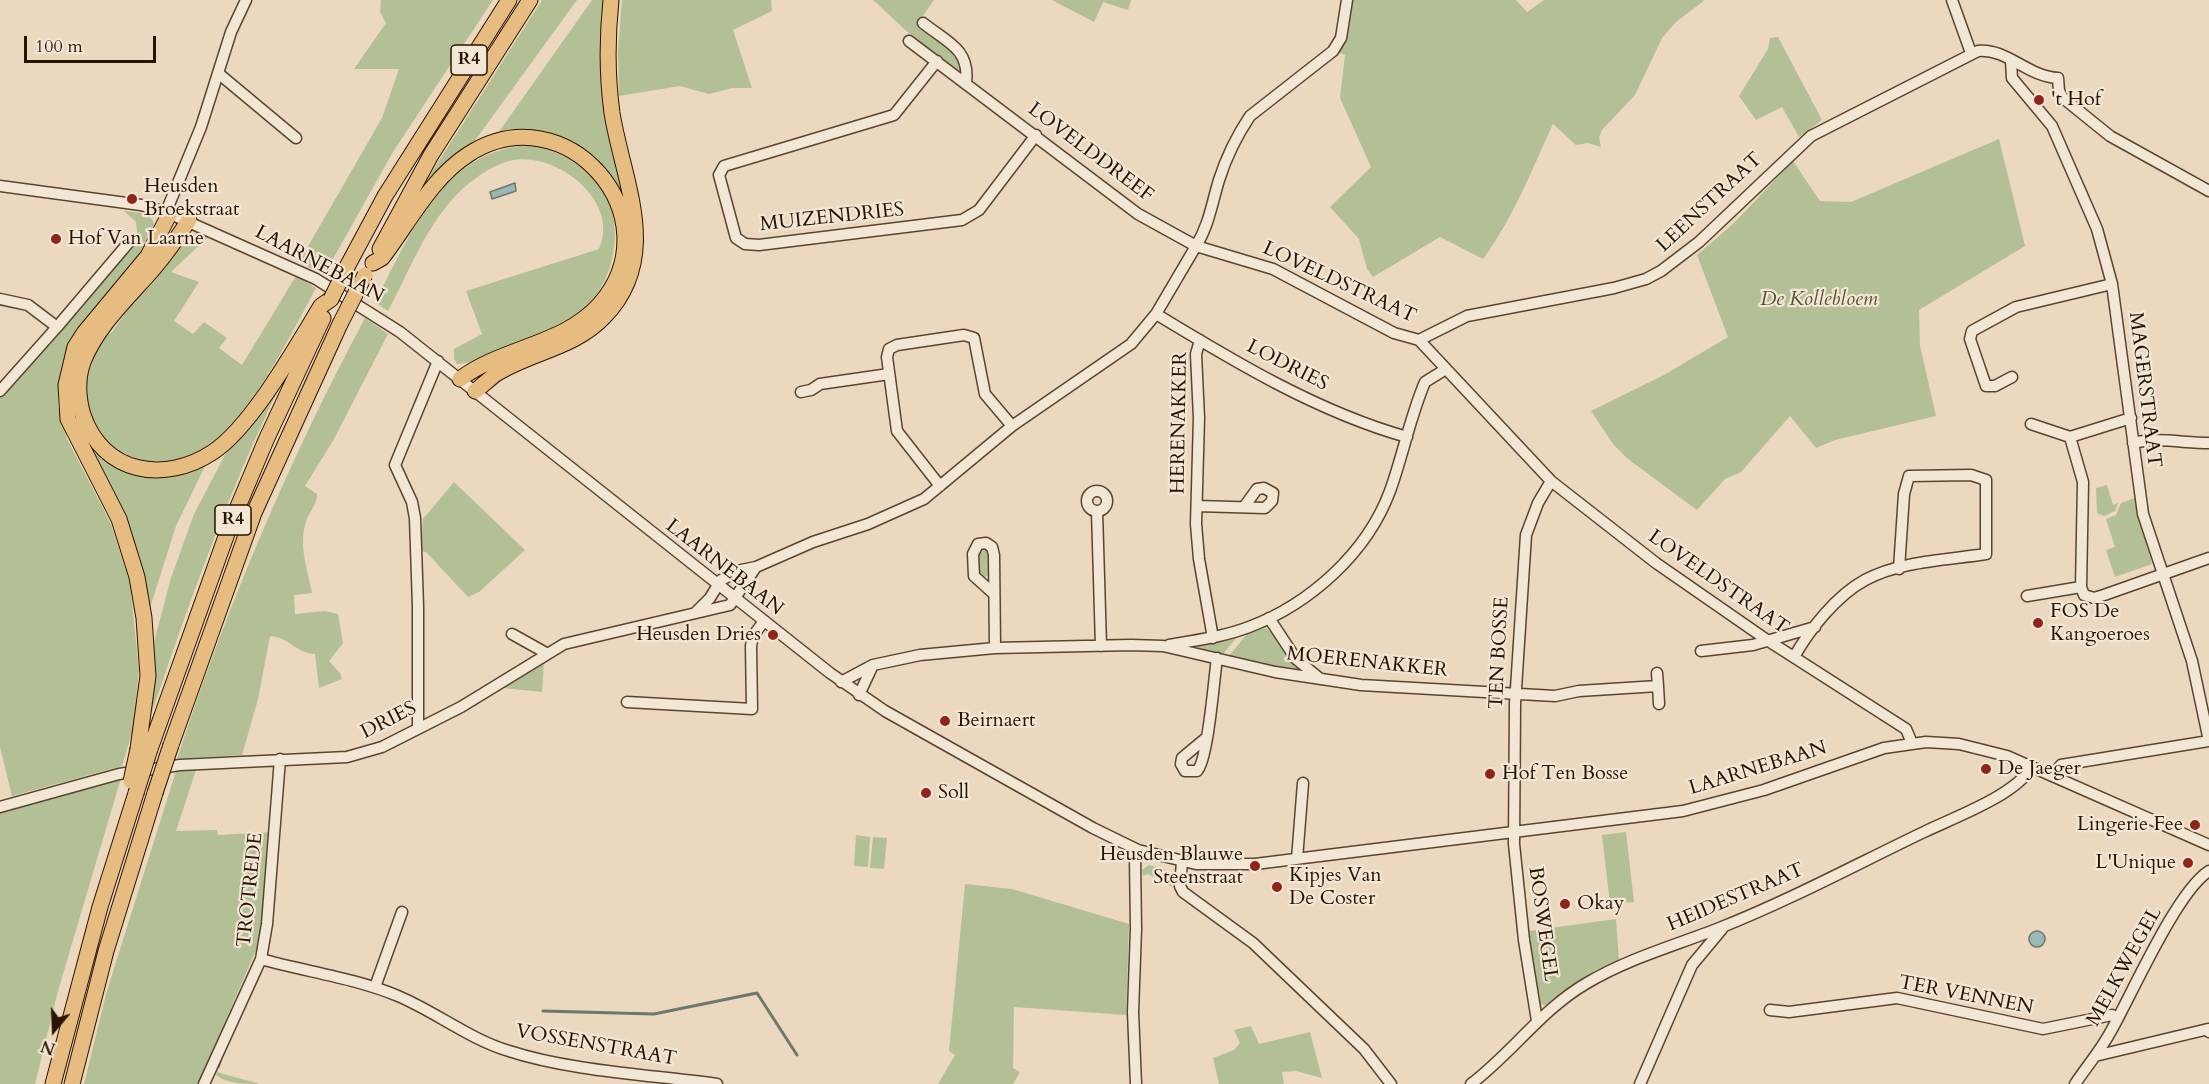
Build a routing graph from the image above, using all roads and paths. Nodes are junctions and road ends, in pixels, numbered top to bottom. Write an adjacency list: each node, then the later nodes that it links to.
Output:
1 (246, 0): 12 (street)
2 (509, 0): 25 (highway, R4, bridge)
3 (530, 0): 22 (highway, R4)
4 (611, 0): 36 (highway)
5 (1347, 0): 21 (street)
6 (1952, 0): 9 (street)
7 (923, 23): 13 (street)
8 (909, 41): 10 (street, LOVELDDREEF)
9 (1971, 52): 11 (street); 29 (street, LEENSTRAAT)
10 (937, 61): 13 (street, LOVELDDREEF); 14 (street, MUIZENDRIES)
11 (2011, 61): 17 (street); 23 (street, MAGERSTRAAT)
12 (218, 73): 15 (street); 18 (street)
13 (966, 82): 14 (street, LOVELDDREEF)
14 (1036, 135): 21 (street, LOVELDDREEF)
15 (296, 138)
16 (0, 186): 18 (street, LAARNEBAAN)
17 (2209, 192)
18 (168, 212): 19 (street, LAARNEBAAN); 88 (highway)
19 (189, 220): 25 (highway); 30 (street, LAARNEBAAN)
20 (130, 241): 27 (street)
21 (1196, 246): 26 (street); 29 (street, LOVELDSTRAAT)
22 (369, 269): 34 (highway); 113 (highway, R4, bridge)
23 (2112, 284): 33 (street); 38 (street, MAGERSTRAAT)
24 (0, 299): 27 (street)
25 (332, 299): 88 (highway, R4)
26 (1156, 315): 28 (street, LODRIES); 40 (street)
27 (57, 327): 35 (street)
28 (1200, 340): 41 (street, LODRIES); 47 (street, HERENAKKER)
29 (1419, 340): 31 (street, LOVELDSTRAAT)
30 (438, 361): 34 (street, LAARNEBAAN); 82 (street)
31 (1446, 369): 41 (street); 45 (street, LOVELDSTRAAT)
32 (889, 374): 37 (street); 40 (street); 46 (street)
33 (2012, 377)
34 (460, 379): 36 (street, LAARNEBAAN)
35 (0, 391)
36 (476, 392): 54 (street, LAARNEBAAN)
37 (801, 392)
38 (2131, 418): 42 (street); 43 (street, MAGERSTRAAT)
39 (2031, 424): 42 (street)
40 (1012, 426): 46 (street)
41 (1407, 437): 60 (street)
42 (2070, 437): 55 (street)
43 (2133, 443): 44 (street); 53 (street, MAGERSTRAAT)
44 (2209, 443)
45 (1551, 480): 65 (street, LOVELDSTRAAT); 78 (street, TEN BOSSE)
46 (940, 486): 51 (street)
47 (1197, 506): 48 (street, HERENAKKER); 64 (street, HERENAKKER)
48 (1244, 507)
49 (1097, 511): 66 (street)
50 (2209, 558): 53 (street)
51 (756, 567): 54 (street); 58 (street)
52 (1899, 569): 52 (street); 62 (street)
53 (2162, 575): 55 (street); 86 (street, MAGERSTRAAT)
54 (718, 584): 58 (street, LAARNEBAAN); 59 (street)
55 (2081, 587): 57 (street)
56 (994, 594): 68 (street)
57 (2027, 596)
58 (735, 599): 59 (street, DRIES); 61 (street, LAARNEBAAN)
59 (695, 613): 70 (street, DRIES)
60 (1269, 618): 64 (street); 75 (street)
61 (764, 621): 76 (street, LAARNEBAAN); 80 (street)
62 (1815, 627): 65 (street); 71 (street)
63 (512, 634): 70 (street)
64 (1213, 638): 67 (street)
65 (1767, 640): 69 (street); 71 (street, LOVELDSTRAAT)
66 (1101, 646): 67 (street, MOERENAKKER); 68 (street, MOERENAKKER)
67 (1162, 646): 72 (street, MOERENAKKER)
68 (995, 648): 73 (street, MOERENAKKER)
69 (1701, 651)
70 (546, 654): 83 (street, DRIES)
71 (1794, 657): 87 (street, LOVELDSTRAAT)
72 (1217, 658): 75 (street, MOERENAKKER); 85 (street)
73 (873, 665): 76 (street, MOERENAKKER); 79 (street)
74 (1657, 673): 77 (street)
75 (1320, 679): 78 (street, MOERENAKKER)
76 (841, 682): 79 (street, LAARNEBAAN)
77 (1658, 686): 78 (street, MOERENAKKER); 81 (street)
78 (1516, 694): 94 (street, TEN BOSSE)
79 (859, 695): 96 (street, LAARNEBAAN)
80 (627, 702)
81 (1659, 704)
82 (418, 713): 83 (street); 84 (street)
83 (429, 721): 84 (street, DRIES)
84 (418, 727): 89 (street, DRIES)
85 (1206, 738)
86 (2209, 741): 91 (street)
87 (1912, 743): 90 (street, LAARNEBAAN); 94 (street, LAARNEBAAN)
88 (144, 749): 112 (highway, R4, bridge)
89 (280, 759): 93 (street, DRIES); 103 (street, TROTREDE)
90 (2032, 767): 91 (street, LAARNEBAAN); 101 (street, HEIDESTRAAT)
91 (2052, 776): 95 (street, LAARNEBAAN)
92 (1303, 783): 97 (street)
93 (0, 807)
94 (1514, 833): 97 (street, LAARNEBAAN); 108 (street, BOSWEGEL)
95 (2209, 845)
96 (1138, 850): 98 (street, LAARNEBAAN); 116 (street)
97 (1297, 859): 98 (street, LAARNEBAAN)
98 (1182, 865): 117 (street)
99 (2209, 871): 107 (street, MELKWEGEL)
100 (402, 912): 105 (street)
101 (1723, 927): 102 (street, HEIDESTRAAT); 104 (street)
102 (1688, 940): 104 (street); 108 (street, HEIDESTRAAT)
103 (261, 959): 105 (street, VOSSENSTRAAT); 114 (street, TROTREDE)
104 (1695, 961): 119 (street)
105 (375, 987): 115 (street, VOSSENSTRAAT)
106 (1770, 1010): 107 (street, TER VENNEN)
107 (2118, 1018): 110 (street, MELKWEGEL)
108 (1537, 1021): 118 (street, HEIDESTRAAT)
109 (2209, 1032): 110 (street)
110 (2095, 1056): 111 (street, MELKWEGEL)
111 (2080, 1081)
112 (53, 1084)
113 (72, 1084)
114 (204, 1084)
115 (717, 1084)
116 (1136, 1084)
117 (1391, 1084)
118 (1471, 1084)
119 (1640, 1084)

